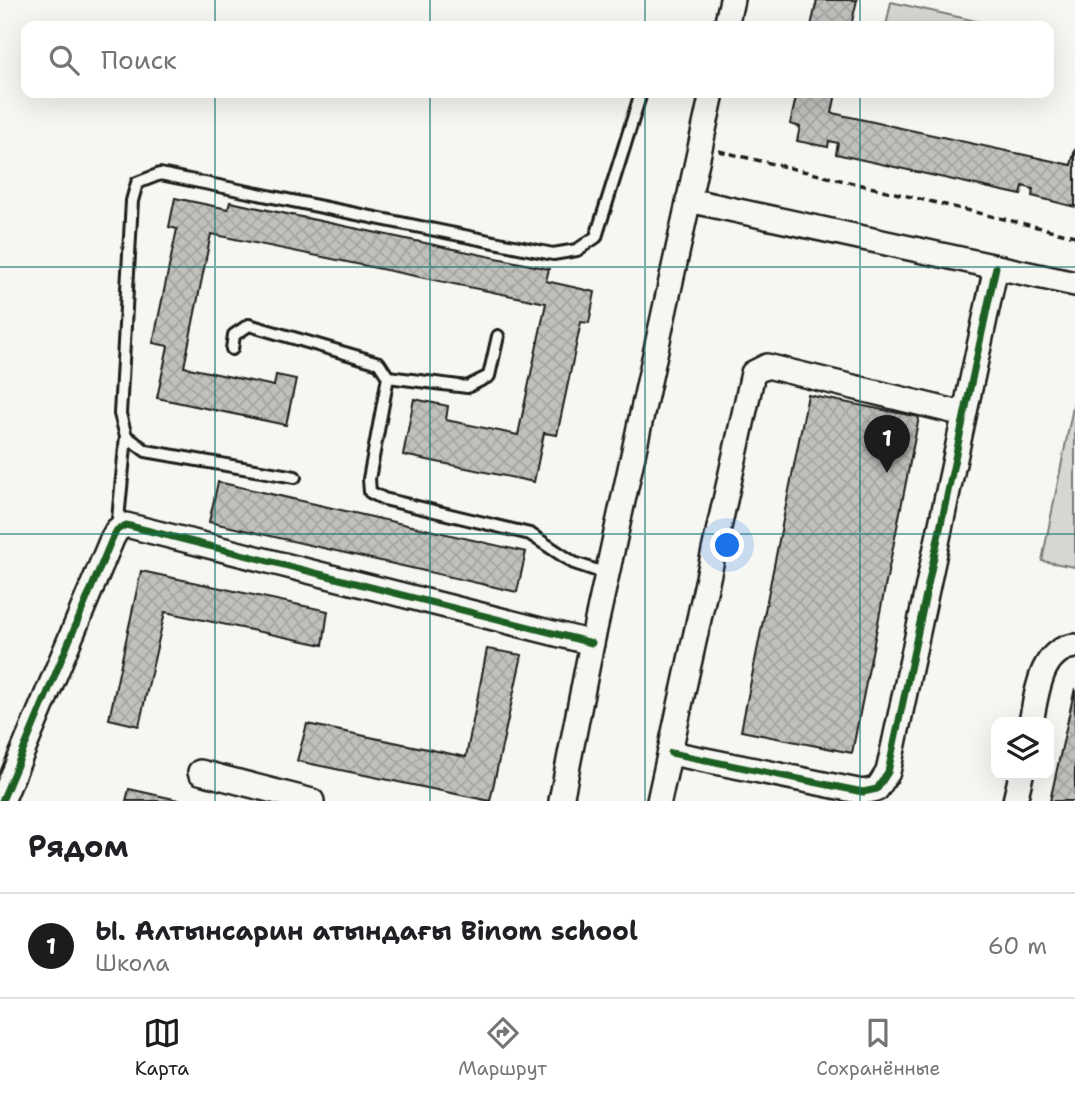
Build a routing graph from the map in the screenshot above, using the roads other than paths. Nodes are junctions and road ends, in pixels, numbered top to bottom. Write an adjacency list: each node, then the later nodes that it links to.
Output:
1 (732, 0): 2 (street)
2 (727, 21)
3 (639, 98): 12 (lane)
4 (711, 98): 5 (street)
5 (688, 200): 6 (street); 15 (street)
6 (996, 267): 7 (street); 11 (street)
7 (1075, 284)
8 (498, 336): 10 (lane)
9 (232, 349): 10 (lane)
10 (388, 377): 15 (lane)
11 (964, 414): 19 (street); 19 (street)
12 (126, 436): 13 (lane); 14 (lane)
13 (295, 477)
14 (115, 534): 16 (street); 22 (street)
15 (607, 574): 16 (street)
16 (592, 643): 24 (street)
17 (1075, 646): 18 (street)
18 (1032, 717)
19 (671, 753): 25 (street)
20 (200, 772): 23 (street)
21 (1020, 780): 26 (street)
22 (2, 801)
23 (312, 801)
24 (561, 801)
25 (659, 801)
26 (1015, 801)

